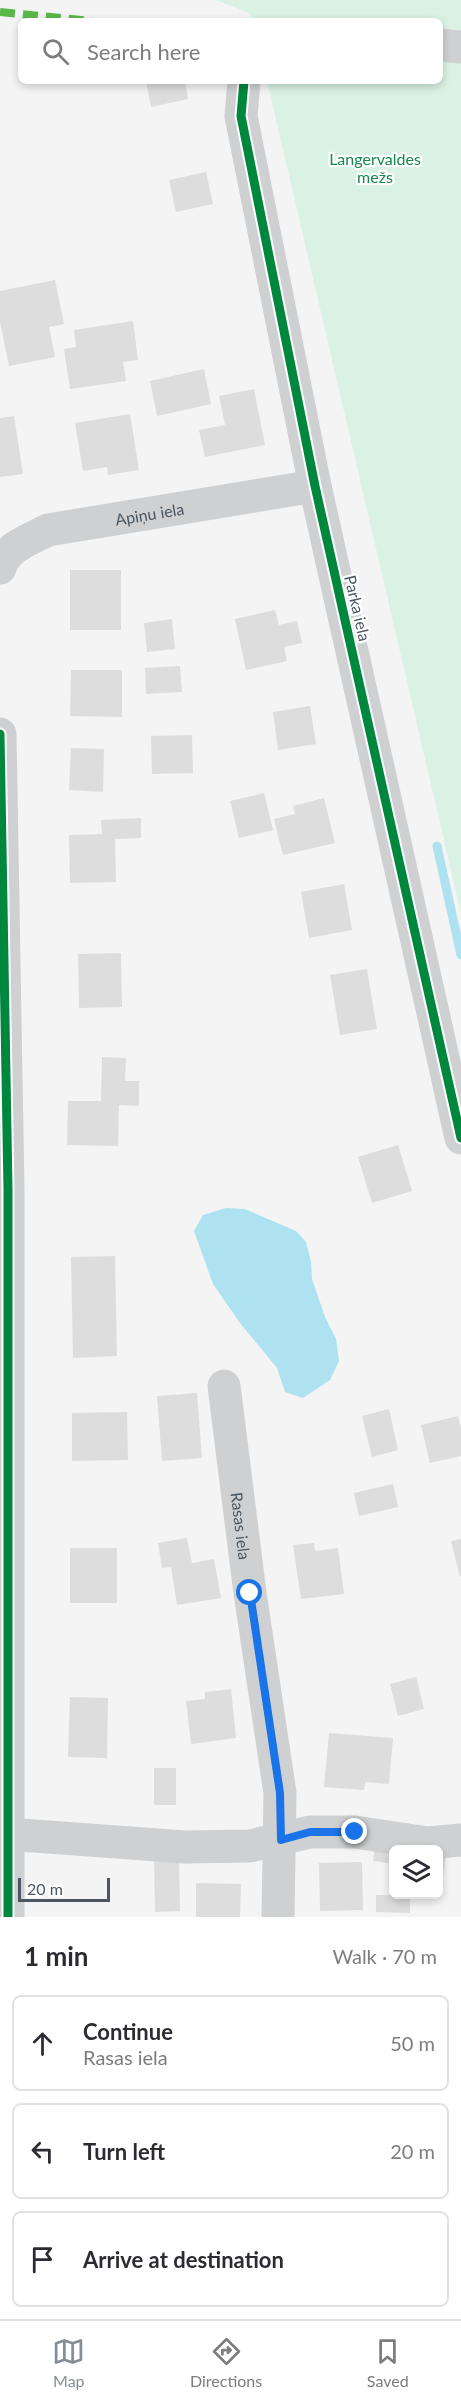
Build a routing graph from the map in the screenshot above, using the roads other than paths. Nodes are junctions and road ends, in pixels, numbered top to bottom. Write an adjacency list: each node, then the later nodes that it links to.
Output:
1 (443, 45): 2 (street)
2 (461, 47)
3 (244, 84): 4 (street, Parka iela)
4 (315, 486): 5 (street, Apiņu iela); 7 (street, Parka iela)
5 (0, 568)
6 (0, 734): 9 (street)
7 (461, 1138)
8 (224, 1386): 10 (street, Rasas iela)
9 (7, 1834): 10 (street); 12 (street)
10 (281, 1840): 11 (street); 13 (street, Rasas iela)
11 (461, 1840)
12 (8, 1917)
13 (278, 1917)

